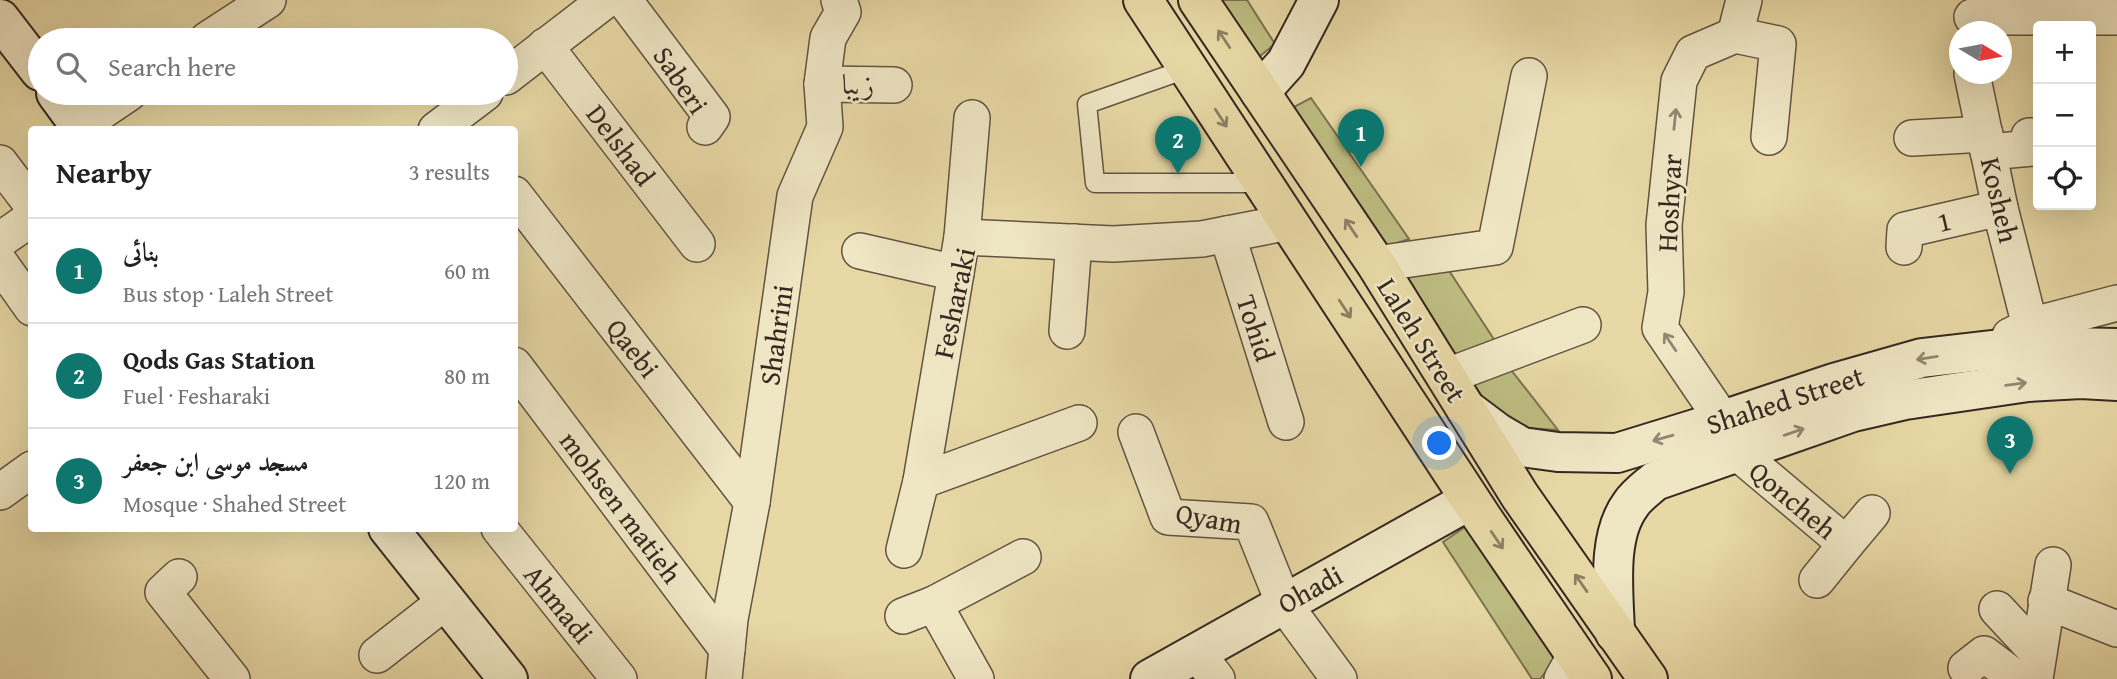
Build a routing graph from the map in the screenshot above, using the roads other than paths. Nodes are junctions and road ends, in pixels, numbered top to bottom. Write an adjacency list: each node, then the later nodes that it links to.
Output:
1 (268, 0): 12 (street)
2 (606, 0): 14 (street)
3 (624, 0): 30 (street, Saberi)
4 (839, 0): 19 (street, Shahrini)
5 (1143, 0): 17 (main road, Laleh Street)
6 (1198, 0): 22 (main road, Laleh Street, one-way to 6)
7 (1319, 0): 22 (main road)
8 (1744, 0): 13 (street)
9 (1972, 16): 10 (street)
10 (2117, 16)
11 (0, 19): 15 (main road)
12 (225, 28)
13 (1735, 36): 31 (street); 63 (street, Hoshyar, one-way to 13)
14 (545, 46): 16 (street); 46 (street, Delshad)
15 (28, 55)
16 (518, 67)
17 (1189, 68): 36 (main road, Laleh Street, one-way to 36); 36 (lane)
18 (1529, 76): 50 (street)
19 (822, 84): 21 (street, زیبا); 72 (street, Shahrini)
20 (1974, 84): 34 (street, Kosheh)
21 (894, 85)
22 (1259, 92): 50 (main road, Laleh Street, one-way to 22)
23 (65, 105): 28 (main road)
24 (113, 105): 29 (street)
25 (473, 105): 27 (street)
26 (972, 118): 43 (street)
27 (452, 125)
28 (80, 126)
29 (84, 126)
30 (705, 127)
31 (1769, 136)
32 (2033, 136): 34 (street)
33 (1912, 138): 34 (street)
34 (1986, 143): 39 (street, Kosheh)
35 (0, 163): 38 (street)
36 (1263, 183): 41 (main road, Laleh Street)
37 (518, 199): 72 (street, Qaebi)
38 (28, 200)
39 (2000, 208): 47 (street, 1); 55 (street, Kosheh)
40 (28, 221): 44 (street)
41 (1289, 222): 42 (street, Fesharaki); 71 (main road, Laleh Street, one-way to 71)
42 (1227, 234): 45 (street, Fesharaki); 64 (street, Tohid)
43 (962, 237): 45 (street, Fesharaki); 51 (street, Fesharaki)
44 (0, 240)
45 (1074, 242): 56 (street)
46 (697, 244)
47 (1904, 247)
48 (860, 251): 51 (street)
49 (0, 263): 52 (street)
50 (1376, 264): 60 (main road, Laleh Street)
51 (956, 272): 69 (street, Fesharaki)
52 (28, 302)
53 (2117, 303): 55 (street)
54 (1583, 325): 60 (street)
55 (2030, 326): 58 (street)
56 (1067, 331)
57 (2117, 348): 58 (main road, Shahed Street)
58 (1983, 350): 63 (main road, Shahed Street, one-way to 63)
59 (518, 371): 89 (street, mohsen matieh)
60 (1445, 377): 62 (main road, Laleh Street)
61 (2117, 381): 67 (main road, Shahed Street, one-way to 61)
62 (1465, 410): 63 (main road, Shahed Street, one-way to 62); 87 (main road, Laleh Street, one-way to 62)
63 (1722, 419): 67 (street, Hoshyar)
64 (1286, 422)
65 (1079, 423): 69 (street)
66 (1136, 432): 84 (street, Qyam)
67 (1738, 453): 76 (street, Qoncheh); 87 (main road, Shahed Street)
68 (28, 472): 70 (street)
69 (922, 481): 77 (street, Fesharaki)
70 (0, 492)
71 (1470, 499): 84 (main road, Ohadi); 93 (main road, Laleh Street, one-way to 93)
72 (752, 502): 89 (street, Shahrini)
73 (1872, 513): 76 (street)
74 (391, 532): 82 (main road)
75 (502, 532): 96 (street, Ahmadi)
76 (1846, 544): 81 (street, Qoncheh)
77 (904, 550)
78 (1023, 557): 97 (street)
79 (2053, 565): 83 (street)
80 (179, 577): 94 (street)
81 (1817, 580)
82 (446, 601): 88 (street); 95 (main road)
83 (2046, 601): 86 (street); 92 (street)
84 (1284, 604): 90 (main road, Ohadi); 99 (street)
85 (1997, 609): 92 (street)
86 (2117, 629)
87 (1615, 633): 100 (main road, Laleh Street)
88 (377, 655)
89 (725, 664)
90 (1207, 666): 98 (main road, Ohadi)
91 (1966, 668): 92 (street)
92 (2030, 670)
93 (1577, 671)
94 (232, 679)
95 (508, 679)
96 (618, 679)
97 (976, 679)
98 (1150, 679)
99 (1339, 679)
100 (1648, 679)

